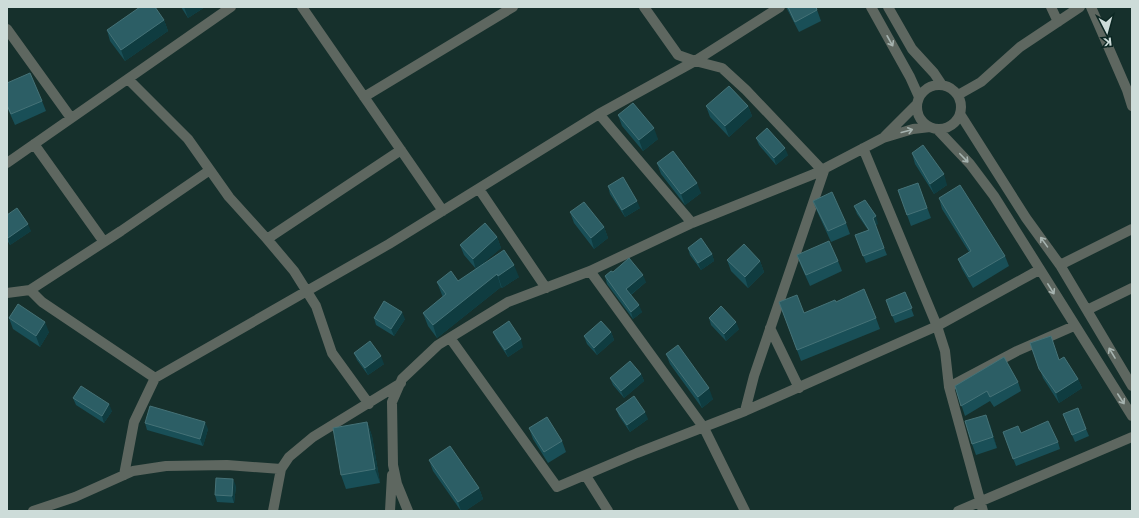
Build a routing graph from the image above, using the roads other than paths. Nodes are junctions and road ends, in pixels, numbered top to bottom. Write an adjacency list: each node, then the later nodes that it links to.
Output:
1 (231, 7): 14 (street)
2 (302, 7): 18 (street)
3 (513, 7): 18 (street)
4 (644, 7): 13 (street)
5 (780, 7): 13 (street)
6 (871, 7): 19 (street, one-way to 19)
7 (888, 7): 16 (street)
8 (1051, 7): 11 (street)
9 (1080, 7): 11 (street)
10 (1091, 7): 15 (street)
11 (1058, 22): 17 (street)
12 (7, 29): 23 (street)
13 (695, 61): 21 (street); 30 (street)
14 (128, 79): 23 (street); 31 (street)
15 (1128, 84): 20 (street)
16 (942, 85): 17 (street); 19 (street)
17 (958, 95): 22 (street)
18 (364, 97): 28 (street)
19 (918, 101): 24 (street); 25 (street)
20 (1132, 106)
21 (599, 114): 32 (street); 34 (street)
22 (960, 114): 24 (street); 38 (street, one-way to 22)
23 (71, 118): 26 (street)
24 (934, 128): 25 (street, one-way to 24); 39 (street, one-way to 39)
25 (883, 138): 27 (street)
26 (34, 144): 29 (street); 37 (street)
27 (863, 148): 30 (street); 47 (street)
28 (401, 150): 33 (street); 36 (street)
29 (7, 162)
30 (823, 169): 34 (street); 49 (street)
31 (210, 170): 36 (street); 37 (street)
32 (479, 189): 33 (street); 41 (street)
33 (443, 211): 44 (street)
34 (692, 223): 40 (street)
35 (1132, 229): 38 (street)
36 (267, 239): 44 (street)
37 (104, 242): 43 (street)
38 (1060, 265): 46 (street)
39 (1039, 270): 47 (street); 48 (street, one-way to 48)
40 (590, 272): 41 (street); 59 (street)
41 (546, 288): 50 (street)
42 (1132, 288): 46 (street)
43 (30, 290): 45 (street); 51 (street)
44 (306, 291): 51 (street); 56 (street)
45 (7, 293)
46 (1087, 310): 53 (street, one-way to 46)
47 (937, 326): 54 (street); 55 (street)
48 (1074, 326): 54 (street); 58 (street, one-way to 58)
49 (770, 328): 55 (street); 57 (street)
50 (450, 338): 52 (street); 64 (street)
51 (155, 378): 63 (street)
52 (401, 383): 56 (street); 61 (street)
53 (1132, 386)
54 (949, 387): 65 (street)
55 (799, 388): 57 (street)
56 (369, 404): 62 (street)
57 (745, 411): 59 (street)
58 (1132, 416)
59 (704, 428): 64 (street); 71 (street)
60 (1132, 437): 65 (street)
61 (393, 465): 68 (street); 69 (street)
62 (281, 469): 63 (street); 67 (street)
63 (124, 475): 66 (street)
64 (586, 476): 70 (street)
65 (981, 506): 72 (street)
66 (33, 511)
67 (273, 511)
68 (390, 511)
69 (408, 511)
70 (608, 511)
71 (745, 511)
72 (958, 511)

